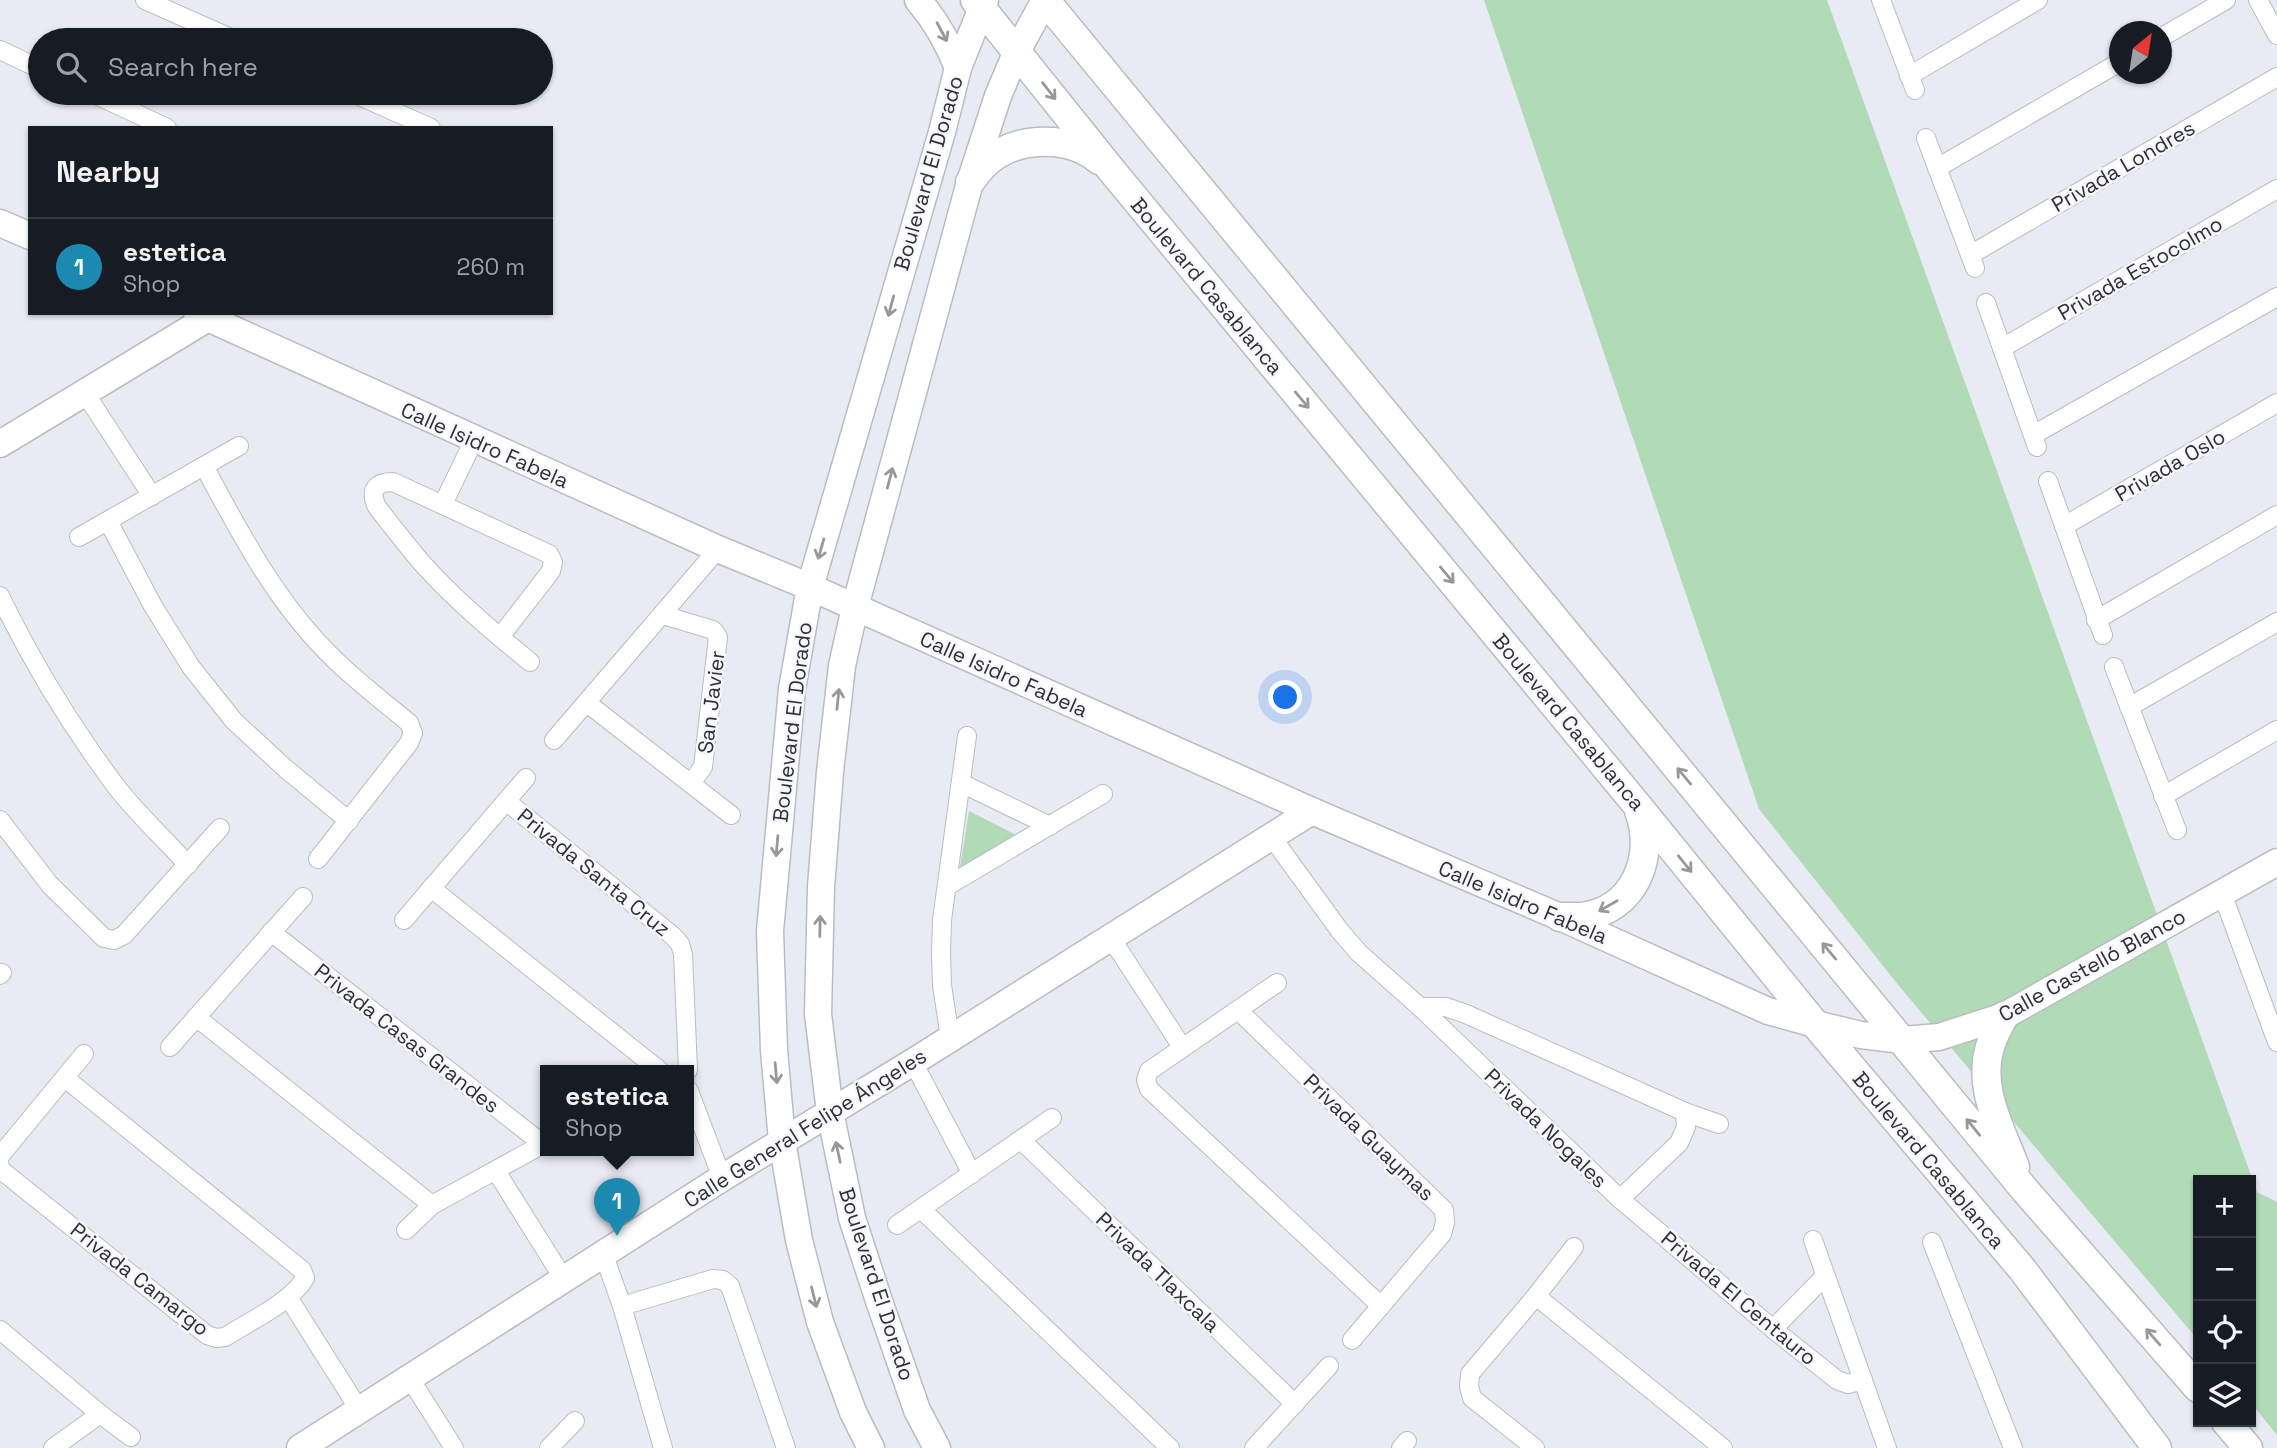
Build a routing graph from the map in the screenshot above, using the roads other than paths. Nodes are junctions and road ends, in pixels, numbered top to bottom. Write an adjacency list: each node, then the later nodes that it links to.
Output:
1 (145, 0): 9 (street)
2 (918, 0): 15 (main road, one-way to 15)
3 (1045, 0): 13 (main road, Boulevard El Dorado); 94 (main road, one-way to 3)
4 (1881, 0): 5 (street)
5 (2038, 0)
6 (2225, 0): 10 (street)
7 (2258, 0): 11 (street)
8 (980, 2): 13 (main road, Boulevard Casablanca); 15 (main road, Boulevard El Dorado)
9 (208, 28)
10 (2172, 31)
11 (2277, 35)
12 (0, 50): 14 (street)
13 (1017, 51): 25 (main road, Boulevard Casablanca, one-way to 25); 26 (main road, Boulevard El Dorado)
14 (28, 63)
15 (958, 68): 48 (main road, Boulevard El Dorado, one-way to 48)
16 (2109, 68): 24 (street)
17 (2277, 77): 24 (street, Privada Londres)
18 (118, 105): 21 (street)
19 (371, 105): 20 (street)
20 (396, 121): 22 (street)
21 (163, 126)
22 (421, 126)
23 (1926, 138): 24 (street, Privada Londres)
24 (1937, 167)
25 (1113, 172): 26 (main road); 67 (main road, Boulevard Casablanca, one-way to 67)
26 (970, 182): 50 (main road, Boulevard El Dorado, one-way to 26)
27 (2277, 189): 33 (street, Privada Estocolmo)
28 (0, 223): 29 (main road)
29 (28, 235)
30 (2277, 297): 33 (street)
31 (1986, 303): 33 (street)
32 (202, 316): 34 (main road); 36 (main road, Calle Isidro Fabela)
33 (2002, 348)
34 (85, 393): 37 (main road); 41 (street)
35 (2277, 403): 45 (street, Privada Oslo)
36 (474, 440): 42 (street); 47 (main road, Calle Isidro Fabela)
37 (0, 444)
38 (239, 446): 39 (street)
39 (204, 466): 41 (street); 71 (street)
40 (2048, 481): 45 (street)
41 (152, 496): 44 (street)
42 (443, 504): 53 (street); 53 (street)
43 (2277, 515): 45 (street)
44 (108, 521): 46 (street); 71 (street)
45 (2064, 526)
46 (79, 537)
47 (718, 549): 48 (main road, Calle Isidro Fabela); 51 (street)
48 (810, 587): 50 (main road, Calle Isidro Fabela); 110 (main road, Boulevard El Dorado, one-way to 110)
49 (0, 596): 78 (street)
50 (855, 607): 68 (main road, Calle Isidro Fabela); 104 (main road, Boulevard El Dorado, one-way to 50)
51 (663, 615): 56 (street); 62 (street, San Javier)
52 (2277, 622): 57 (street)
53 (500, 637): 54 (street)
54 (530, 662)
55 (2114, 667): 57 (street)
56 (587, 703): 60 (street); 62 (street, San Javier)
57 (2129, 707): 65 (street)
58 (2277, 730): 65 (street)
59 (967, 736): 63 (street)
60 (555, 740)
61 (526, 778): 66 (street, Privada Santa Cruz)
62 (691, 783): 69 (street, San Javier)
63 (961, 783): 72 (street); 79 (street)
64 (1103, 794): 72 (street)
65 (2164, 796): 74 (street)
66 (506, 801): 80 (street, Privada Santa Cruz); 101 (street, Privada Santa Cruz)
67 (1637, 805): 83 (main road, one-way to 83); 92 (main road, Boulevard Casablanca, one-way to 92)
68 (1312, 811): 75 (main road, Calle General Felipe Ángeles); 83 (main road, Calle Isidro Fabela)
69 (731, 815)
70 (0, 820): 78 (street)
71 (349, 821): 76 (street)
72 (1050, 826): 79 (street)
73 (220, 828): 78 (street)
74 (2177, 830)
75 (1271, 836): 86 (main road, Calle General Felipe Ángeles); 88 (street, Privada Nogales)
76 (318, 859)
77 (2277, 862): 81 (main road, Calle Castelló Blanco)
78 (188, 864)
79 (948, 885): 93 (street)
80 (431, 888): 84 (street, Privada Santa Cruz); 100 (street)
81 (2222, 893): 90 (main road, Calle Castelló Blanco); 95 (street)
82 (303, 897): 85 (street)
83 (1560, 917): 92 (main road, Calle Isidro Fabela)
84 (404, 920)
85 (271, 932): 91 (street); 108 (street, Privada Casas Grandes)
86 (1111, 938): 93 (main road, Calle General Felipe Ángeles); 97 (street)
87 (1277, 983): 89 (street)
88 (1420, 1007): 105 (street); 118 (street, Privada Nogales)
89 (1239, 1011): 97 (street); 132 (street, Privada Guaymas)
90 (2004, 1016): 94 (main road, Calle Castelló Blanco); 117 (main road)
91 (196, 1017): 96 (street); 119 (street)
92 (1815, 1024): 94 (main road, Calle Castelló Blanco); 160 (main road, Boulevard Casablanca)
93 (950, 1038): 99 (main road, Calle General Felipe Ángeles)
94 (1902, 1040): 117 (main road, one-way to 94)
95 (2277, 1042)
96 (170, 1047)
97 (1182, 1047): 132 (street)
98 (84, 1054): 102 (street)
99 (914, 1062): 104 (main road, Calle General Felipe Ángeles); 115 (street)
100 (653, 1065)
101 (688, 1065)
102 (65, 1078): 112 (street); 130 (street)
103 (694, 1104): 116 (street)
104 (830, 1112): 110 (main road, Calle General Felipe Ángeles); 153 (main road, Boulevard El Dorado, one-way to 104)
105 (1685, 1112): 107 (street); 118 (street, Privada Nogales)
106 (1052, 1118): 109 (street)
107 (1719, 1124)
108 (540, 1140)
109 (1021, 1140): 115 (street); 140 (street, Privada Tlaxcala)
110 (782, 1141): 116 (main road, Calle General Felipe Ángeles); 152 (main road, Boulevard El Dorado, one-way to 152)
111 (540, 1145): 114 (street, Privada Casas Grandes)
112 (0, 1156)
113 (0, 1166): 130 (street, Privada Camargo)
114 (496, 1171): 119 (street, Privada Casas Grandes); 128 (street)
115 (972, 1174): 120 (street)
116 (722, 1178): 126 (main road, Calle General Felipe Ángeles)
117 (2024, 1189): 139 (main road, one-way to 117)
118 (1620, 1199): 133 (street, Privada El Centauro)
119 (432, 1205): 122 (street, Privada Casas Grandes)
120 (921, 1209): 121 (street); 154 (street)
121 (897, 1225)
122 (406, 1230)
123 (1812, 1240): 127 (street)
124 (1932, 1242): 159 (street)
125 (1574, 1247): 129 (street)
126 (603, 1253): 128 (main road, Calle General Felipe Ángeles); 131 (street)
127 (1825, 1276): 133 (street); 138 (street)
128 (563, 1278): 137 (main road, Calle General Felipe Ángeles)
129 (1536, 1296): 156 (street); 157 (street)
130 (288, 1297): 141 (street)
131 (622, 1306): 150 (street); 151 (street)
132 (1381, 1306): 135 (street, Privada Guaymas)
133 (1773, 1329): 138 (street, Privada El Centauro)
134 (0, 1330): 142 (street)
135 (1353, 1340)
136 (1329, 1366): 140 (street)
137 (409, 1377): 141 (main road, Calle General Felipe Ángeles); 148 (street)
138 (1863, 1380): 158 (street)
139 (2193, 1382)
140 (1294, 1404): 155 (street)
141 (360, 1411): 147 (main road, Calle General Felipe Ángeles)
142 (100, 1414): 145 (street); 146 (street)
143 (575, 1421): 149 (street)
144 (2230, 1427): 161 (main road)
145 (131, 1437)
146 (53, 1448)
147 (300, 1448)
148 (454, 1448)
149 (549, 1448)
150 (663, 1448)
151 (786, 1448)
152 (871, 1448)
153 (937, 1448)
154 (1170, 1448)
155 (1254, 1448)
156 (1535, 1448)
157 (1723, 1448)
158 (1887, 1448)
159 (2013, 1448)
160 (2157, 1448)
161 (2248, 1448)

